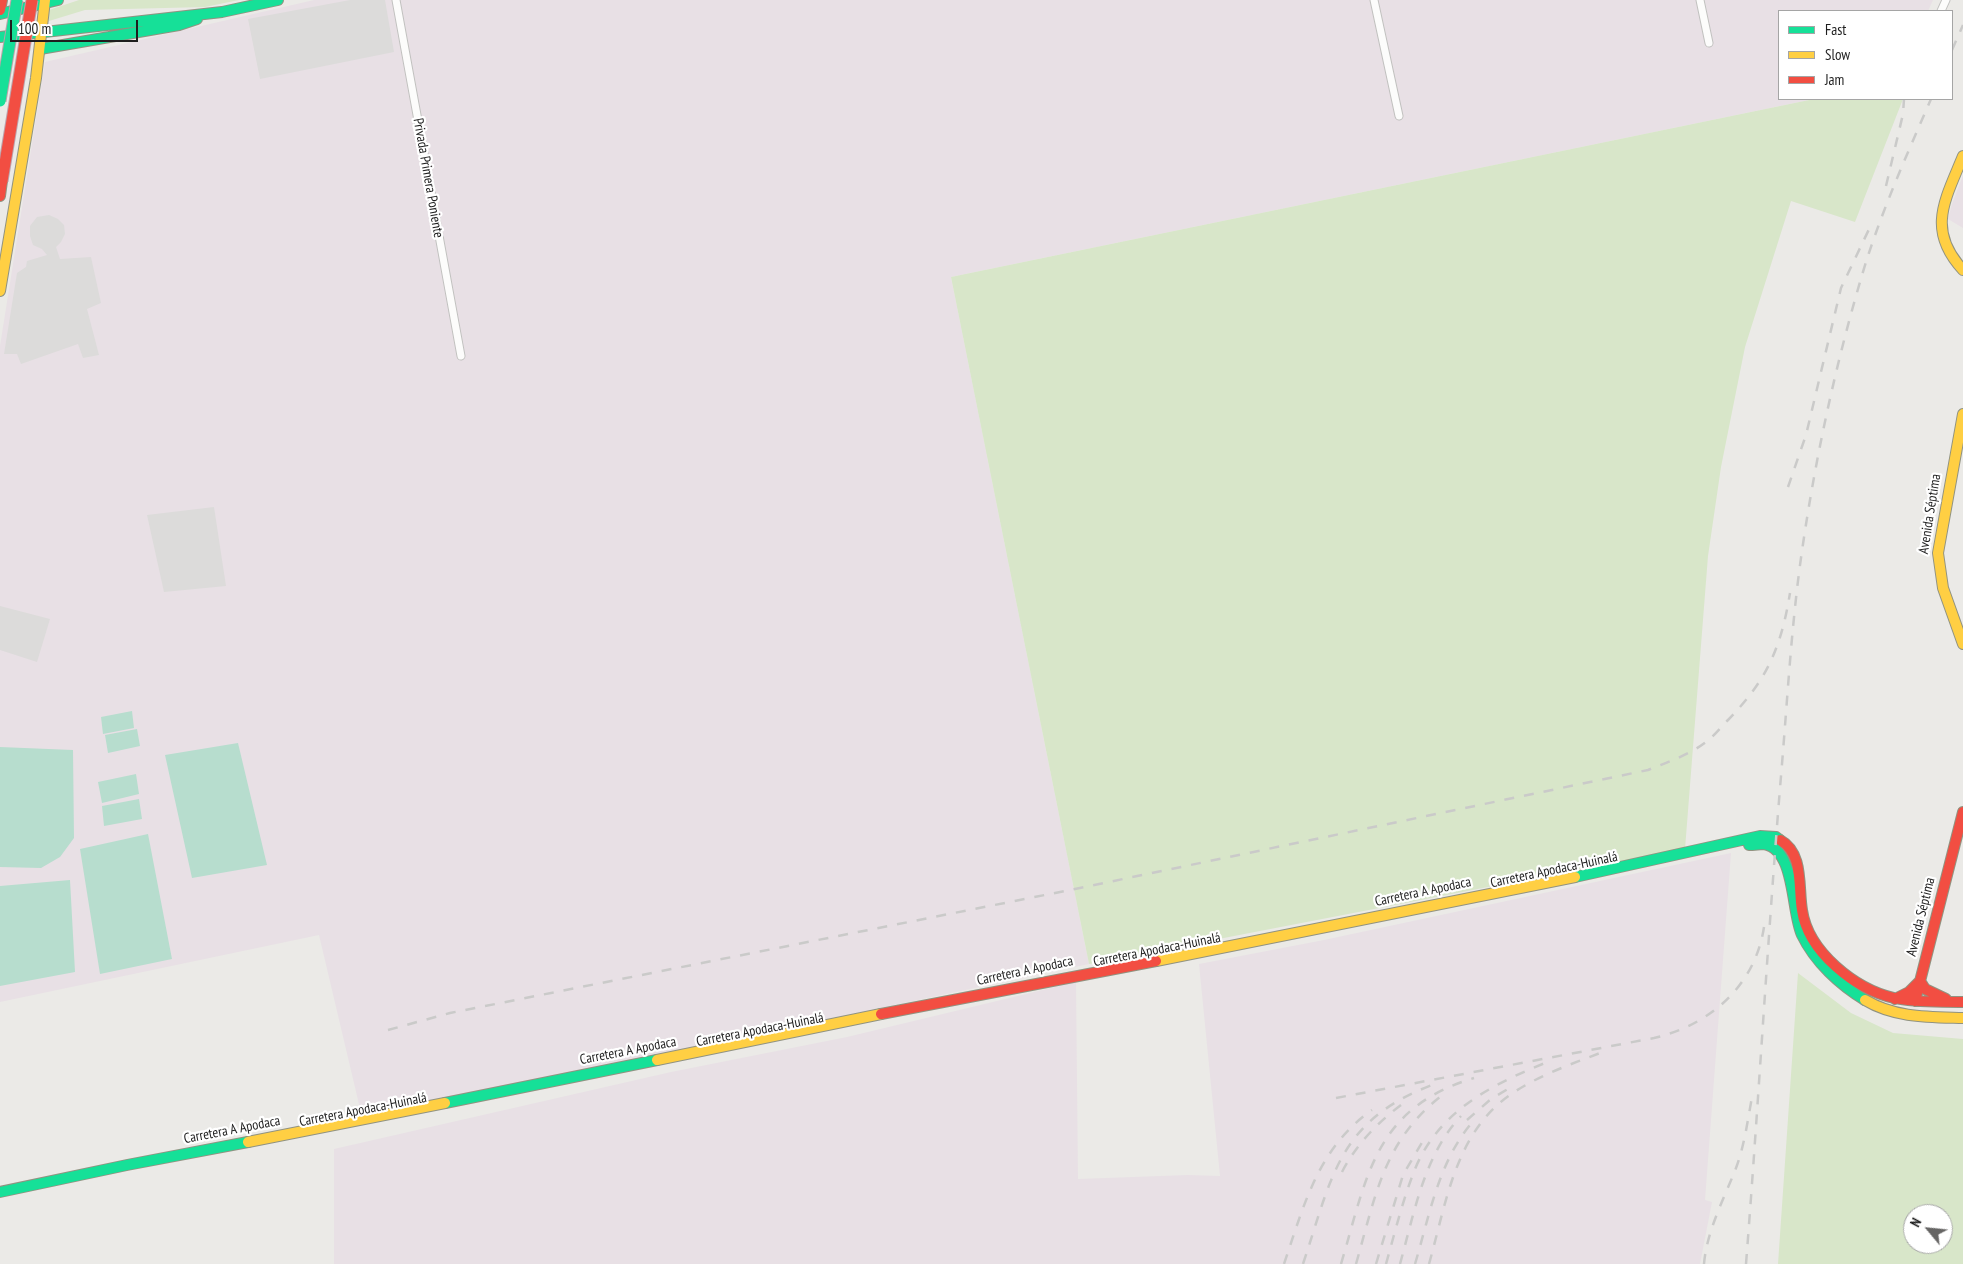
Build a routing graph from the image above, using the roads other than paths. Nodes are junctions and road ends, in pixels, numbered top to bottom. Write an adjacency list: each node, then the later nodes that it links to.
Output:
1 (2, 0): 10 (main road)
2 (17, 0): 18 (main road, bridge)
3 (32, 0): 21 (main road, bridge)
4 (58, 0): 9 (main road)
5 (278, 0): 11 (main road)
6 (396, 0): 24 (street, Privada Primera Poniente)
7 (1374, 0): 19 (street)
8 (1700, 0): 14 (street)
9 (45, 2): 10 (main road); 12 (main road)
10 (0, 12)
11 (222, 12): 12 (main road); 15 (main road)
12 (41, 32): 13 (main road); 15 (main road)
13 (0, 37)
14 (1709, 43)
15 (40, 49): 17 (main road)
16 (0, 73): 17 (main road)
17 (36, 78): 23 (main road)
18 (0, 101)
19 (1398, 116)
20 (1963, 156): 22 (main road)
21 (0, 196)
22 (1963, 270)
23 (0, 291)
24 (461, 356)
25 (1963, 414): 26 (main road, Avenida Séptima)
26 (1963, 644)
27 (1963, 812): 28 (main road, Avenida Séptima)
28 (1920, 981): 29 (main road); 30 (main road, Avenida Séptima); 31 (main road)
29 (1895, 999): 30 (main road, Carretera A Apodaca); 35 (main road, Carretera A Apodaca)
30 (1915, 1001): 31 (main road, Carretera A Apodaca); 32 (main road); 33 (main road)
31 (1960, 1002)
32 (1875, 1006): 34 (main road, Carretera Apodaca-Huinalá); 36 (main road, Carretera Apodaca-Huinalá)
33 (1963, 1013)
34 (1963, 1018)
35 (0, 1192)
36 (0, 1198)

